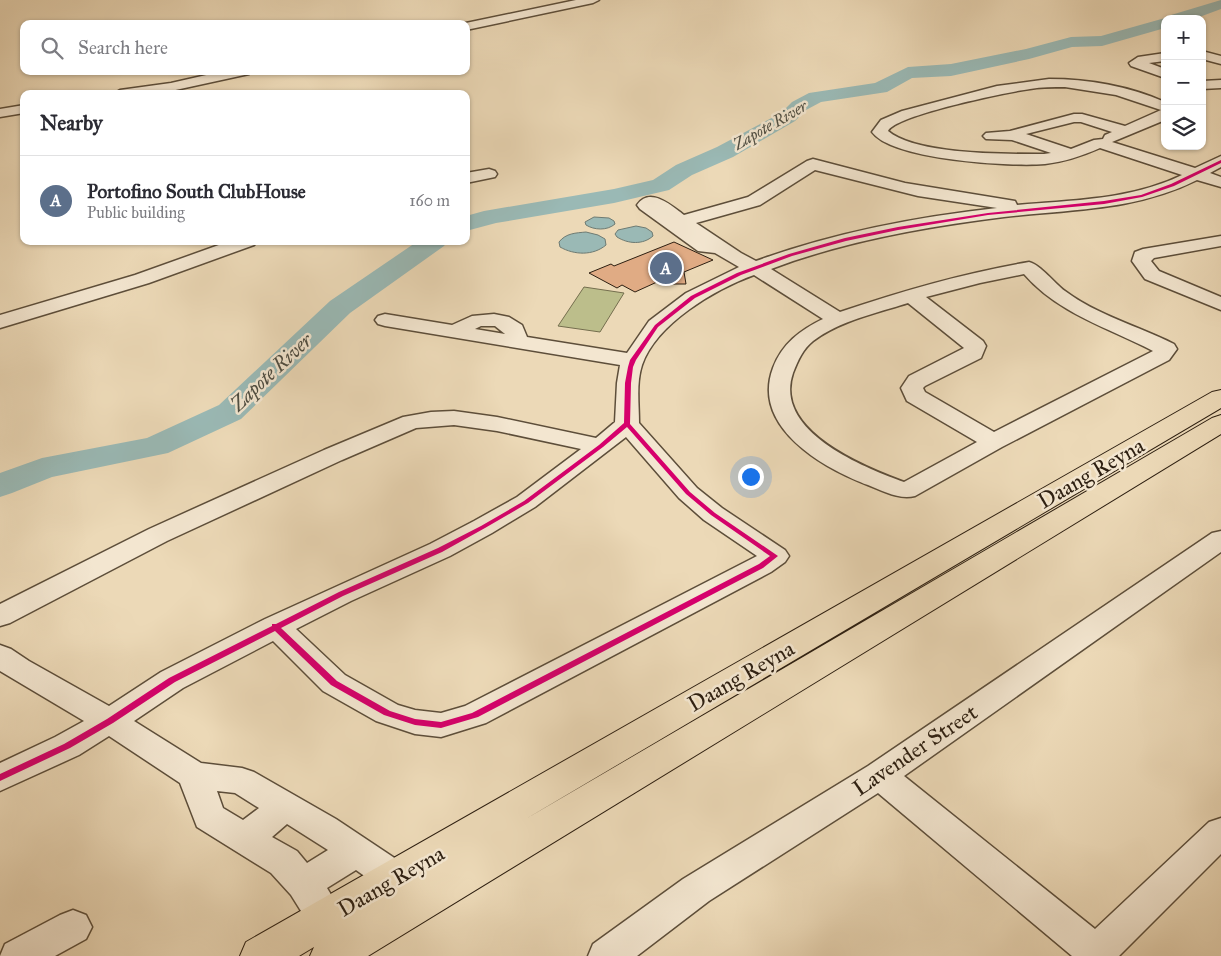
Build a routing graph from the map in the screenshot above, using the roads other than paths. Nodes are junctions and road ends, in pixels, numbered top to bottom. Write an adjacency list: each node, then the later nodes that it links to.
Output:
1 (593, 0): 2 (street)
2 (470, 25)
3 (1206, 56): 5 (street)
4 (1161, 58): 7 (street)
5 (1221, 60)
6 (1119, 63): 7 (street)
7 (1136, 63): 8 (street)
8 (1161, 72)
9 (226, 75): 12 (street)
10 (1206, 84): 11 (street)
11 (1221, 84)
12 (149, 90)
13 (1161, 106): 21 (street)
14 (20, 110): 15 (street)
15 (0, 113)
16 (1161, 116): 17 (street)
17 (1126, 131): 18 (street); 20 (street)
18 (1013, 135): 19 (street); 21 (street)
19 (991, 136)
20 (1099, 143): 21 (street); 24 (street)
21 (1072, 154)
22 (1221, 161): 24 (street)
23 (489, 174): 25 (street)
24 (1196, 174): 26 (street); 28 (street)
25 (470, 177)
26 (1221, 182)
27 (919, 191): 28 (street); 29 (street); 30 (street)
28 (1031, 209): 30 (street)
29 (682, 221): 33 (street); 33 (street)
30 (924, 225): 34 (street)
31 (1221, 241): 36 (street)
32 (237, 245): 39 (street)
33 (720, 247): 34 (street)
34 (754, 268): 38 (street); 40 (street)
35 (911, 295): 38 (street); 44 (street); 44 (street)
36 (1221, 304)
37 (385, 320): 40 (street)
38 (838, 320): 44 (street)
39 (0, 322)
40 (633, 361): 43 (street)
41 (1221, 397): 59 (main road, Daang Reyna)
42 (1221, 423): 59 (main road, Daang Reyna)
43 (627, 424): 45 (street); 48 (street)
44 (994, 442)
45 (602, 446): 47 (street); 48 (street)
46 (1221, 539): 52 (street, Lavender Street)
47 (0, 616)
48 (275, 626): 50 (street)
49 (0, 656): 50 (street)
50 (110, 722): 51 (street); 53 (street)
51 (194, 775): 54 (street); 56 (street)
52 (880, 775): 62 (street); 65 (street, Lavender Street)
53 (0, 778)
54 (285, 806): 56 (street); 57 (street)
55 (1221, 832): 62 (street)
56 (245, 839): 58 (street)
57 (356, 851): 58 (street); 59 (street)
58 (304, 884): 61 (street)
59 (410, 889): 61 (main road, Daang Reyna)
60 (73, 927): 63 (street)
61 (334, 941): 64 (main road, Daang Reyna)
62 (1095, 954)
63 (19, 956)
64 (261, 956)
65 (607, 956)

